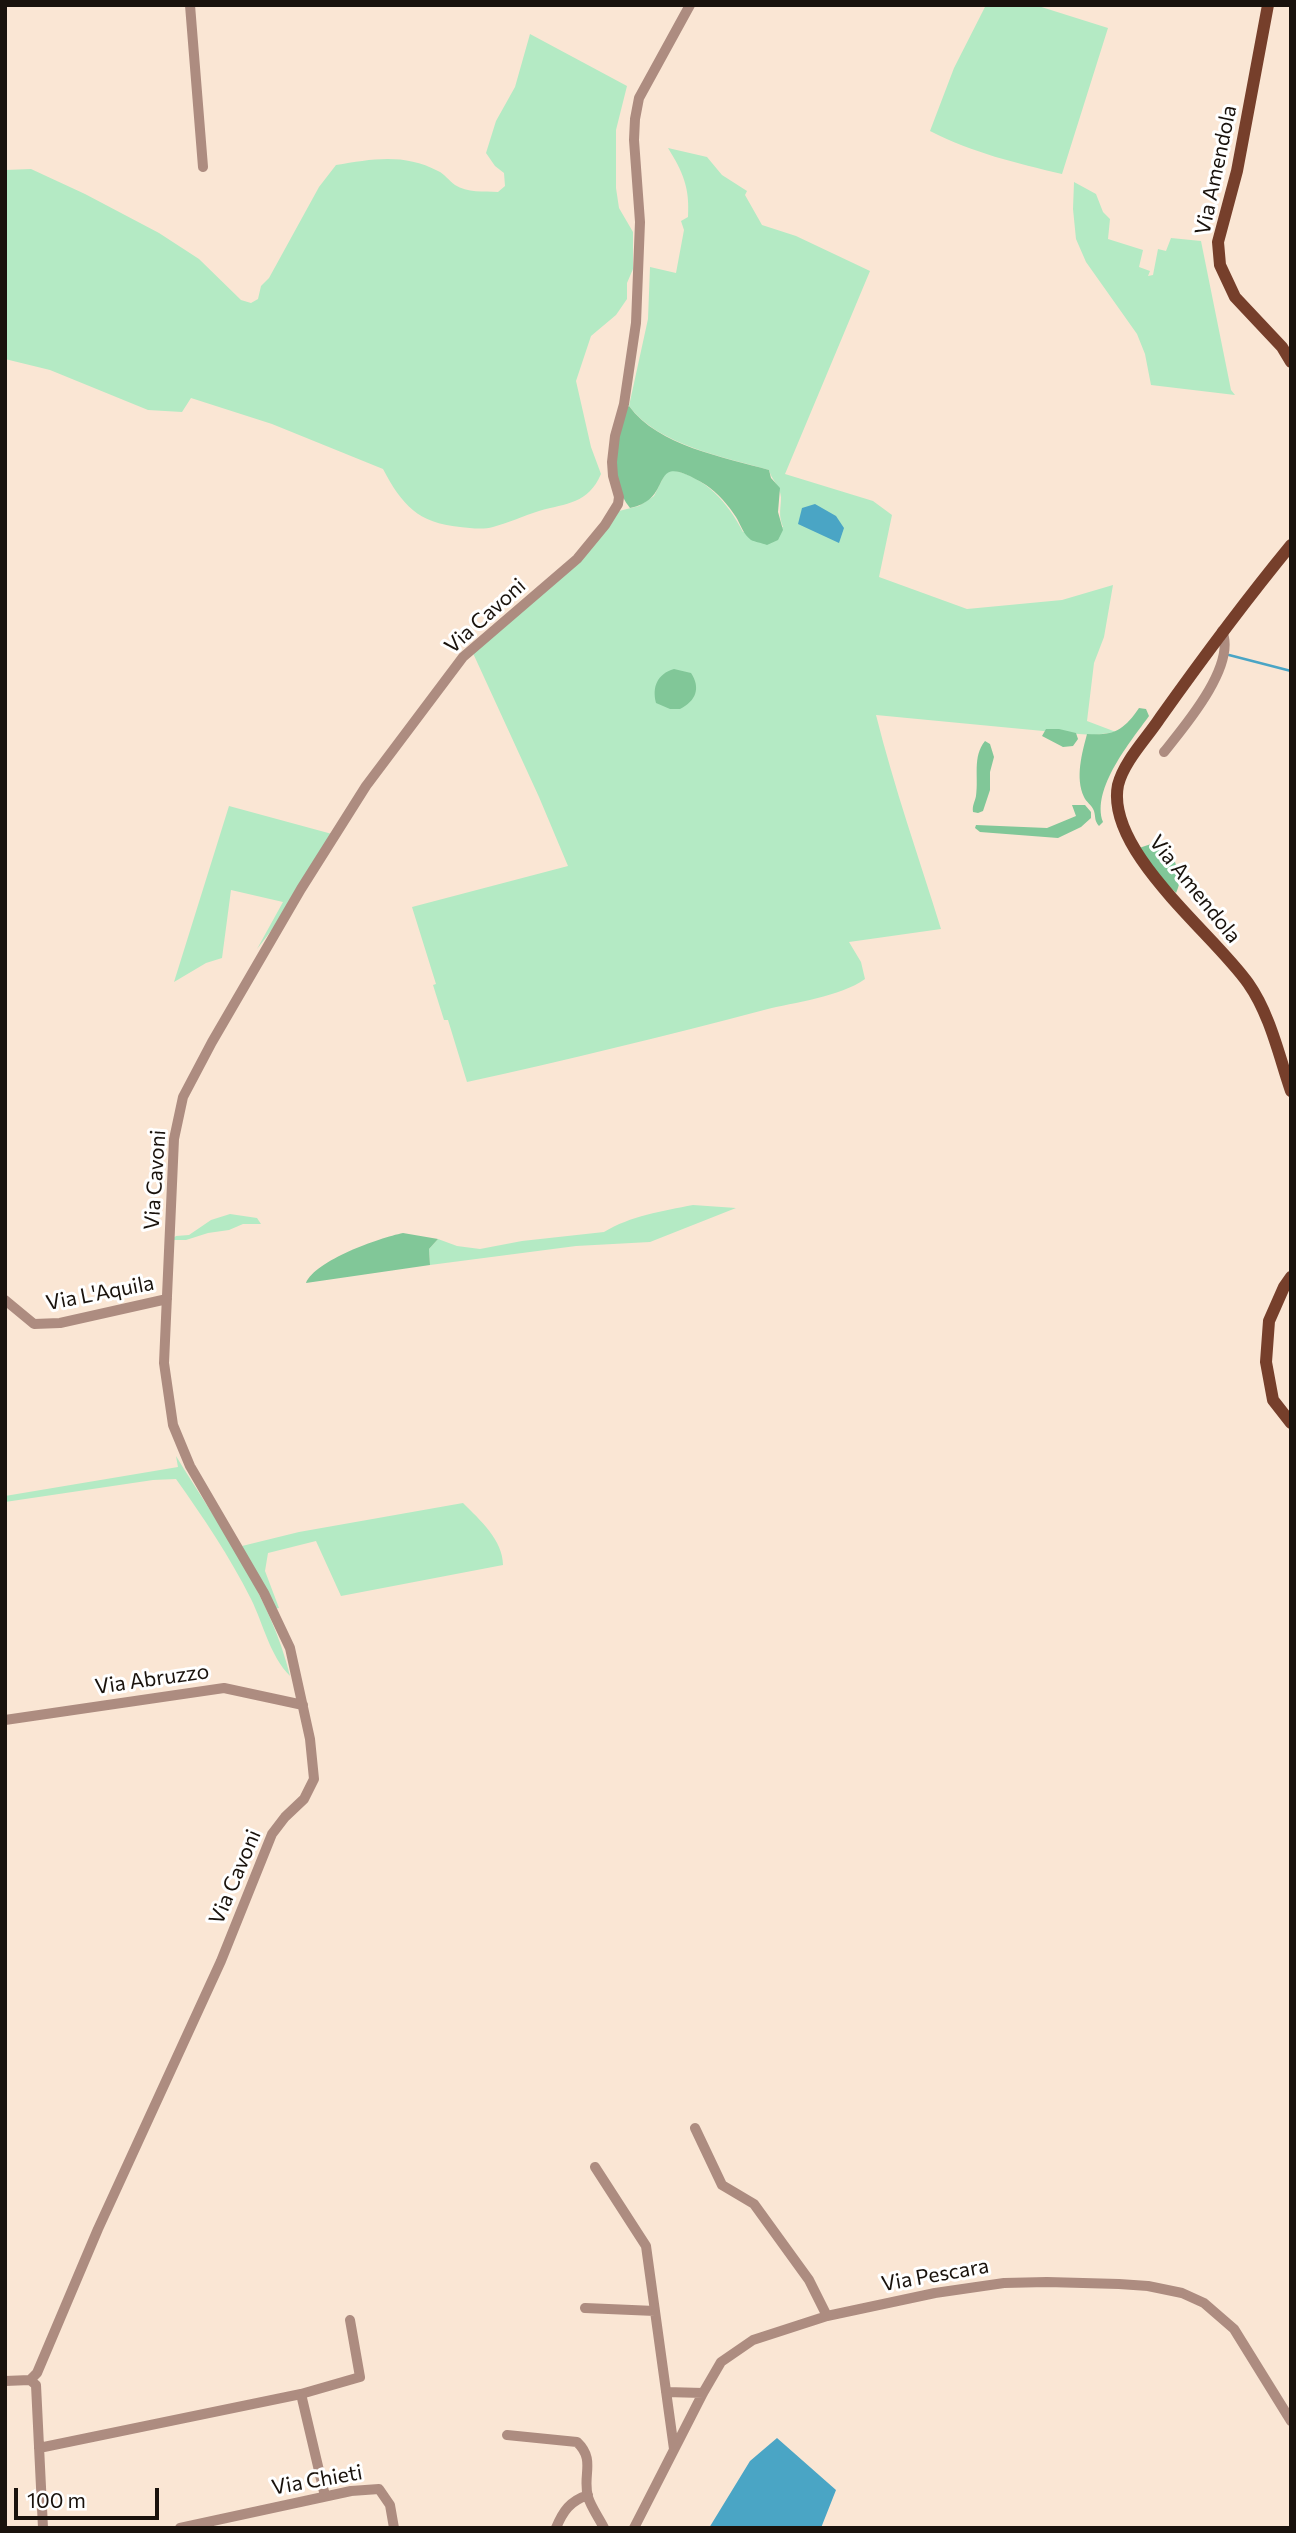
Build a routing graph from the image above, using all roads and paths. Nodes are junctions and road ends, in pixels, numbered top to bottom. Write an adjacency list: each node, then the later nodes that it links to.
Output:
1 (190, 5): 4 (street)
2 (690, 5): 11 (street, Via Cavoni)
3 (1268, 5): 5 (main road, Via Amendola)
4 (202, 167)
5 (1291, 362)
6 (1291, 545): 7 (main road, Via Amendola)
7 (1222, 631): 8 (street); 9 (main road, Via Amendola)
8 (1164, 752)
9 (1291, 1091)
10 (1291, 1277): 13 (main road)
11 (167, 1299): 12 (street, Via L'Aquila); 14 (street, Via Cavoni)
12 (5, 1300)
13 (1291, 1423)
14 (303, 1705): 15 (street, Via Abruzzo); 22 (street, Via Cavoni)
15 (5, 1720)
16 (695, 2128): 20 (street)
17 (595, 2168): 19 (street)
18 (585, 2308): 19 (street)
19 (655, 2311): 24 (street)
20 (827, 2316): 25 (street, Via Pescara); 27 (street, Via Pescara)
21 (350, 2320): 26 (street)
22 (30, 2380): 23 (street); 29 (street)
23 (5, 2381)
24 (666, 2392): 25 (street); 30 (street)
25 (703, 2393): 30 (street, Via Pescara)
26 (301, 2394): 29 (street); 31 (street)
27 (1291, 2421)
28 (507, 2435): 32 (street)
29 (39, 2448): 33 (street)
30 (674, 2449): 38 (street, Via Pescara)
31 (325, 2496): 34 (street, Via Chieti); 35 (street, Via Chieti)
32 (588, 2496): 36 (street); 37 (street)
33 (43, 2528)
34 (180, 2528)
35 (394, 2528)
36 (556, 2528)
37 (604, 2528)
38 (634, 2528)

